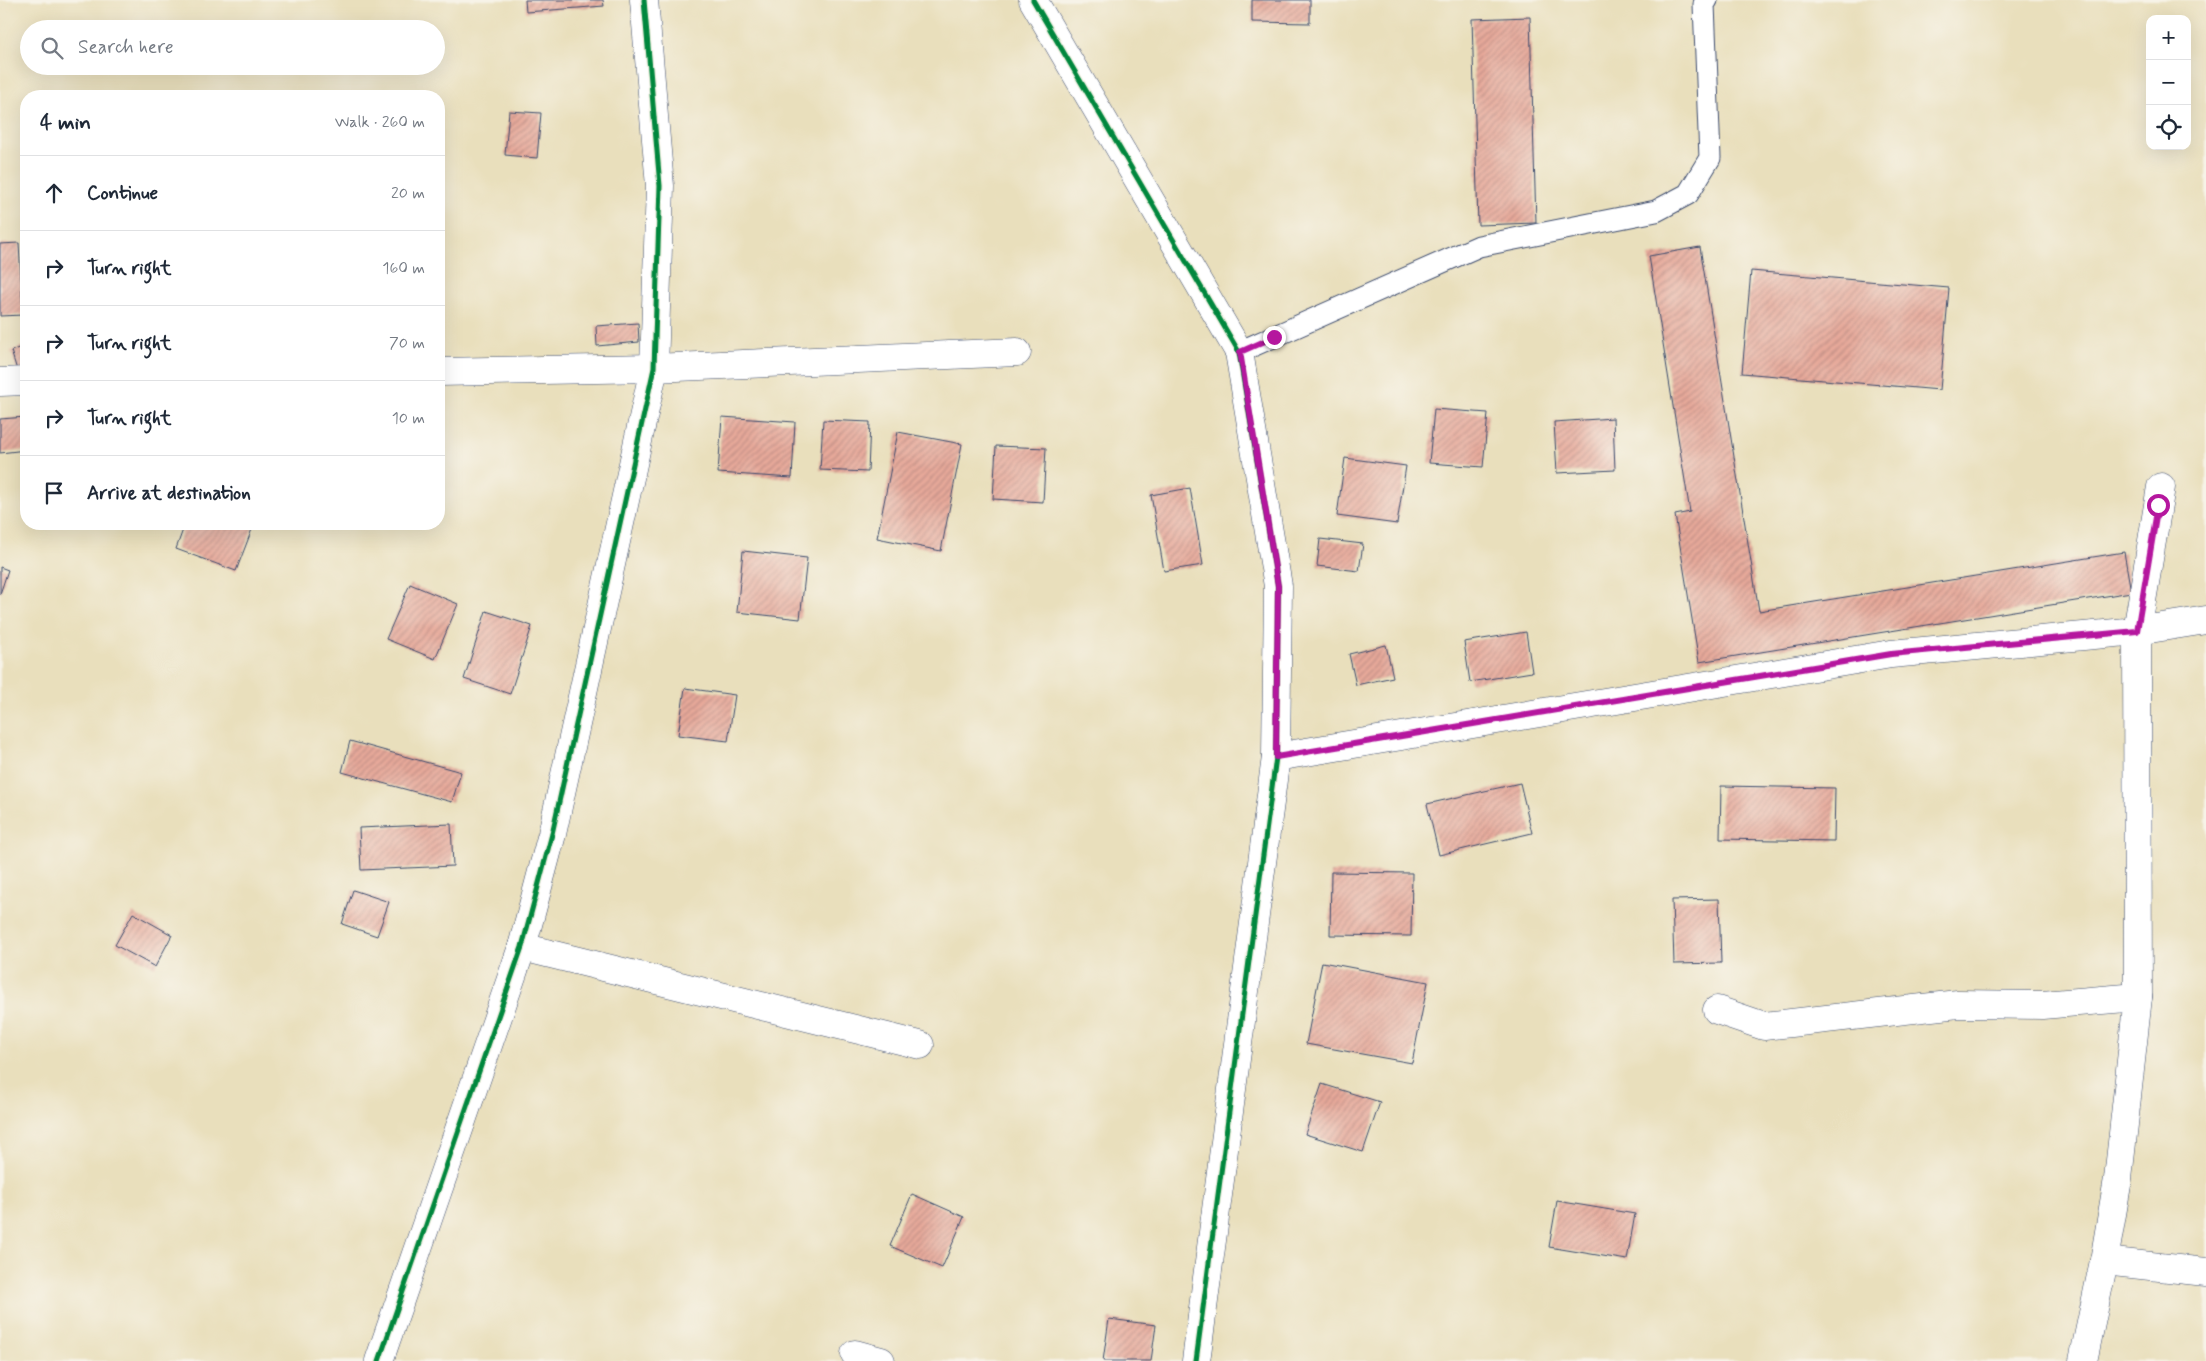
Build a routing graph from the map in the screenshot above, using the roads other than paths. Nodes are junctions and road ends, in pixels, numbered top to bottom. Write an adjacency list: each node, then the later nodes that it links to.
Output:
1 (644, 0): 6 (street)
2 (1033, 0): 5 (street)
3 (1707, 0): 5 (lane)
4 (1017, 352): 6 (street)
5 (1240, 352): 13 (street)
6 (654, 368): 7 (street); 14 (street)
7 (445, 372)
8 (20, 381): 9 (street)
9 (0, 382)
10 (2161, 487): 12 (street)
11 (2206, 620): 12 (street)
12 (2137, 631): 13 (street); 15 (street)
13 (1276, 757): 21 (street)
14 (522, 947): 17 (street); 20 (street)
15 (2138, 997): 16 (street); 18 (street)
16 (1717, 1010)
17 (920, 1045)
18 (2104, 1261): 19 (street); 22 (street)
19 (2206, 1272)
20 (386, 1359)
21 (1196, 1361)
22 (2083, 1361)

